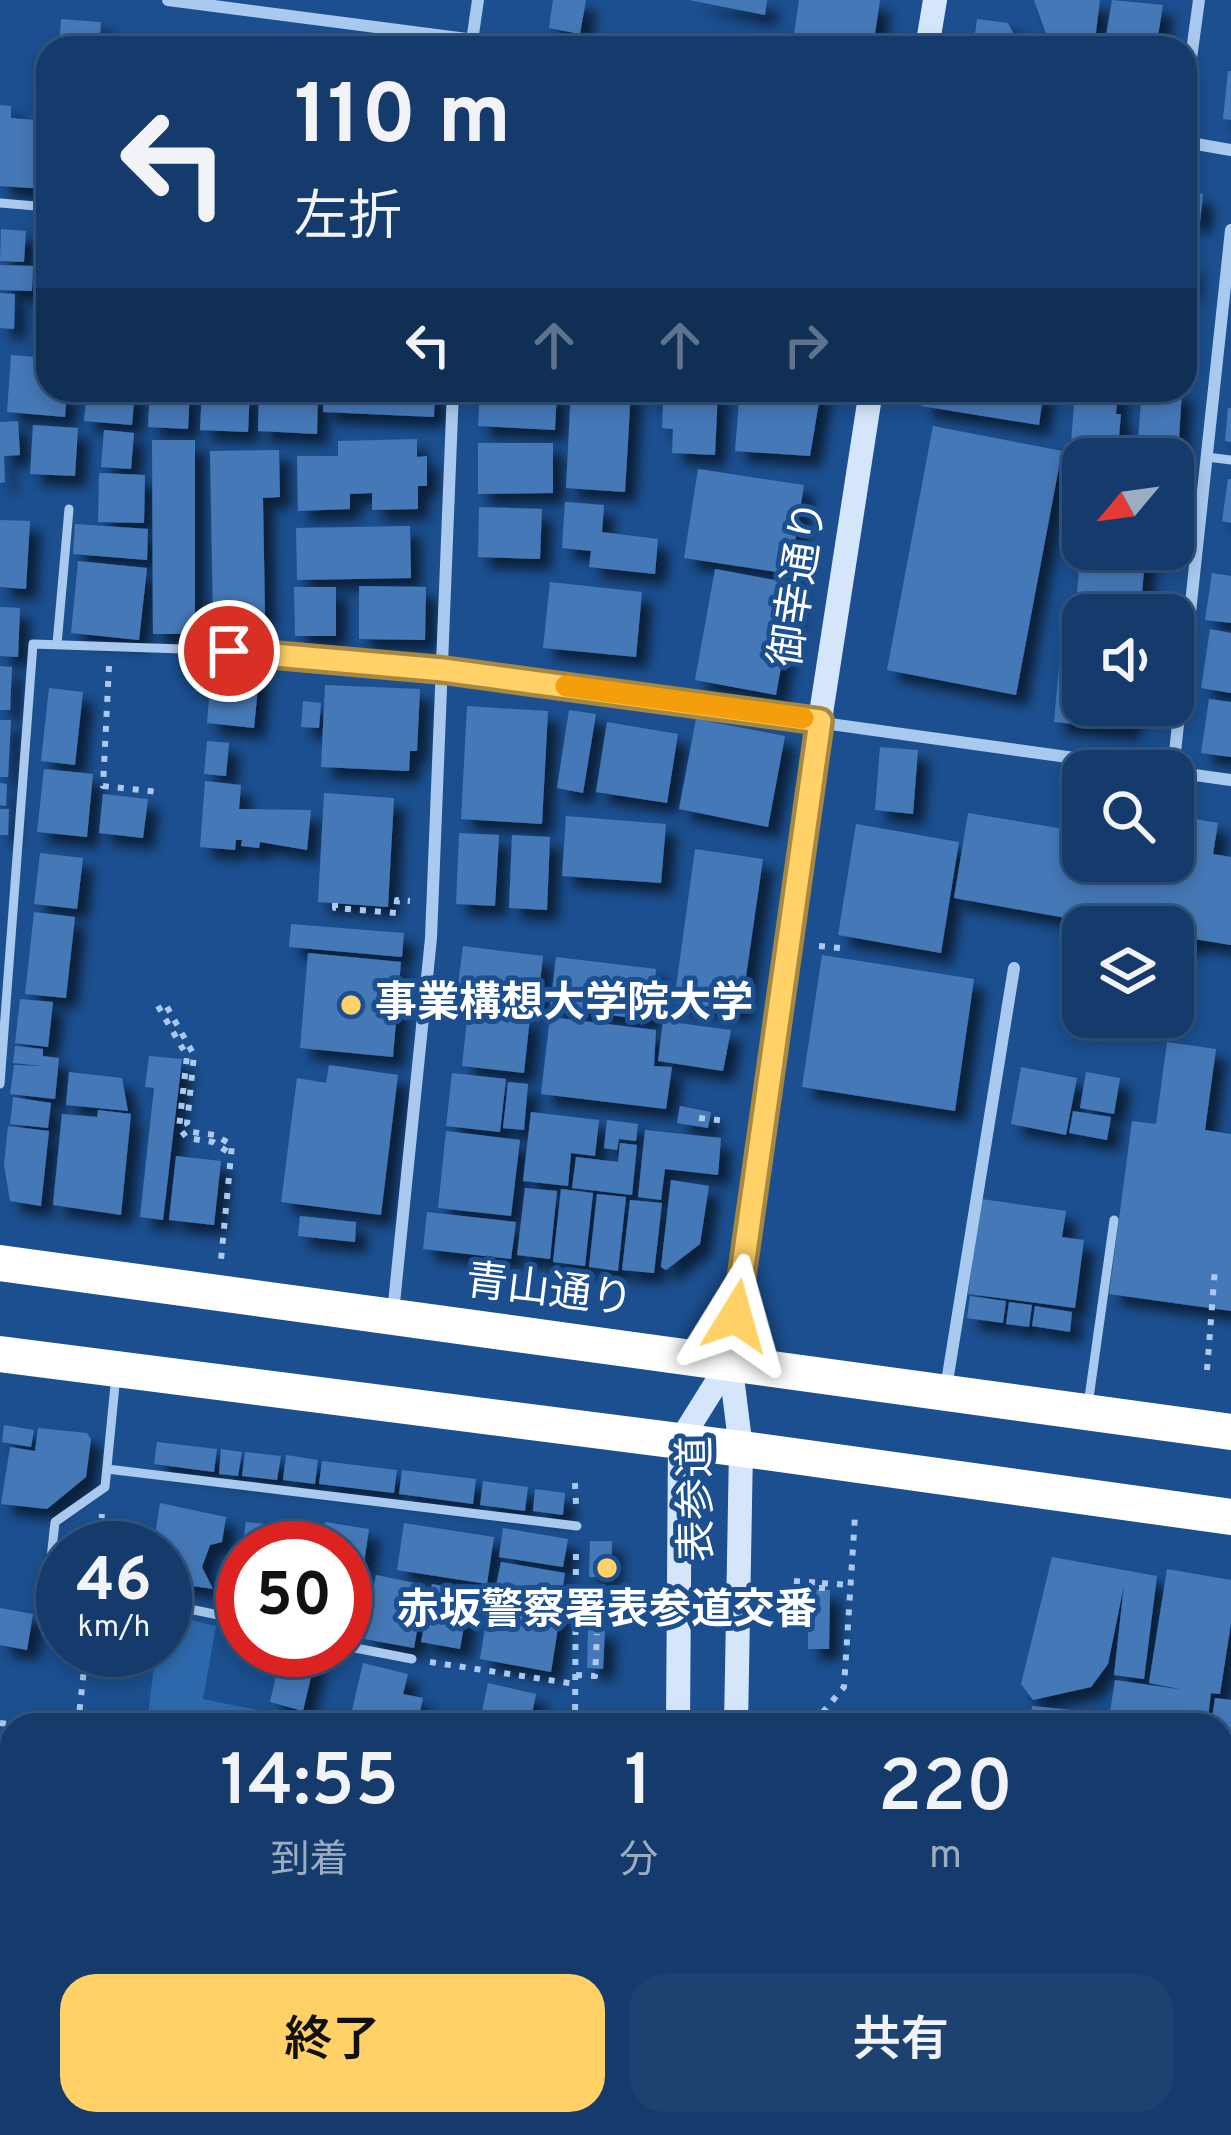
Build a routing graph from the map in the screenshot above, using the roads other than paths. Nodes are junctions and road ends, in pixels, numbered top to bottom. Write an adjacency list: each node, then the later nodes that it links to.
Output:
1 (168, 0): 5 (street)
2 (478, 0): 6 (street)
3 (935, 0): 7 (main road)
4 (1199, 0): 8 (street)
5 (416, 36)
6 (472, 36)
7 (929, 36)
8 (1194, 36)
9 (1197, 144): 10 (street)
10 (1231, 150)
11 (0, 203): 12 (lane)
12 (36, 206)
13 (1231, 230): 16 (street)
14 (453, 402): 20 (street)
15 (870, 402): 21 (main road, 御幸通り)
16 (1207, 457): 17 (lane); 22 (street)
17 (1231, 460)
18 (69, 509): 19 (lane)
19 (56, 644): 20 (lane); 27 (lane)
20 (443, 670): 21 (street); 30 (street)
21 (820, 721): 23 (street); 32 (main road, 御幸通り)
22 (1173, 750)
23 (1062, 755)
24 (1194, 775): 25 (street)
25 (1231, 781)
26 (1014, 968): 34 (street)
27 (0, 1084)
28 (1114, 1220): 35 (lane)
29 (0, 1263): 30 (highway, 青山通り)
30 (392, 1320): 32 (highway, 青山通り)
31 (0, 1354): 33 (highway)
32 (730, 1361): 34 (highway, 青山通り); 37 (main road, 表参道); 38 (main road, 表参道)
33 (117, 1369): 37 (highway); 39 (lane)
34 (946, 1393): 35 (highway, 青山通り)
35 (1087, 1412): 36 (highway, 青山通り)
36 (1231, 1432)
37 (680, 1441): 38 (highway); 45 (main road, 表参道)
38 (741, 1449): 40 (highway); 46 (main road, 表参道)
39 (106, 1469): 41 (lane); 42 (lane)
40 (1231, 1517)
41 (56, 1521)
42 (577, 1526)
43 (372, 1651): 44 (lane)
44 (412, 1659)
45 (678, 1713)
46 (736, 1713)

